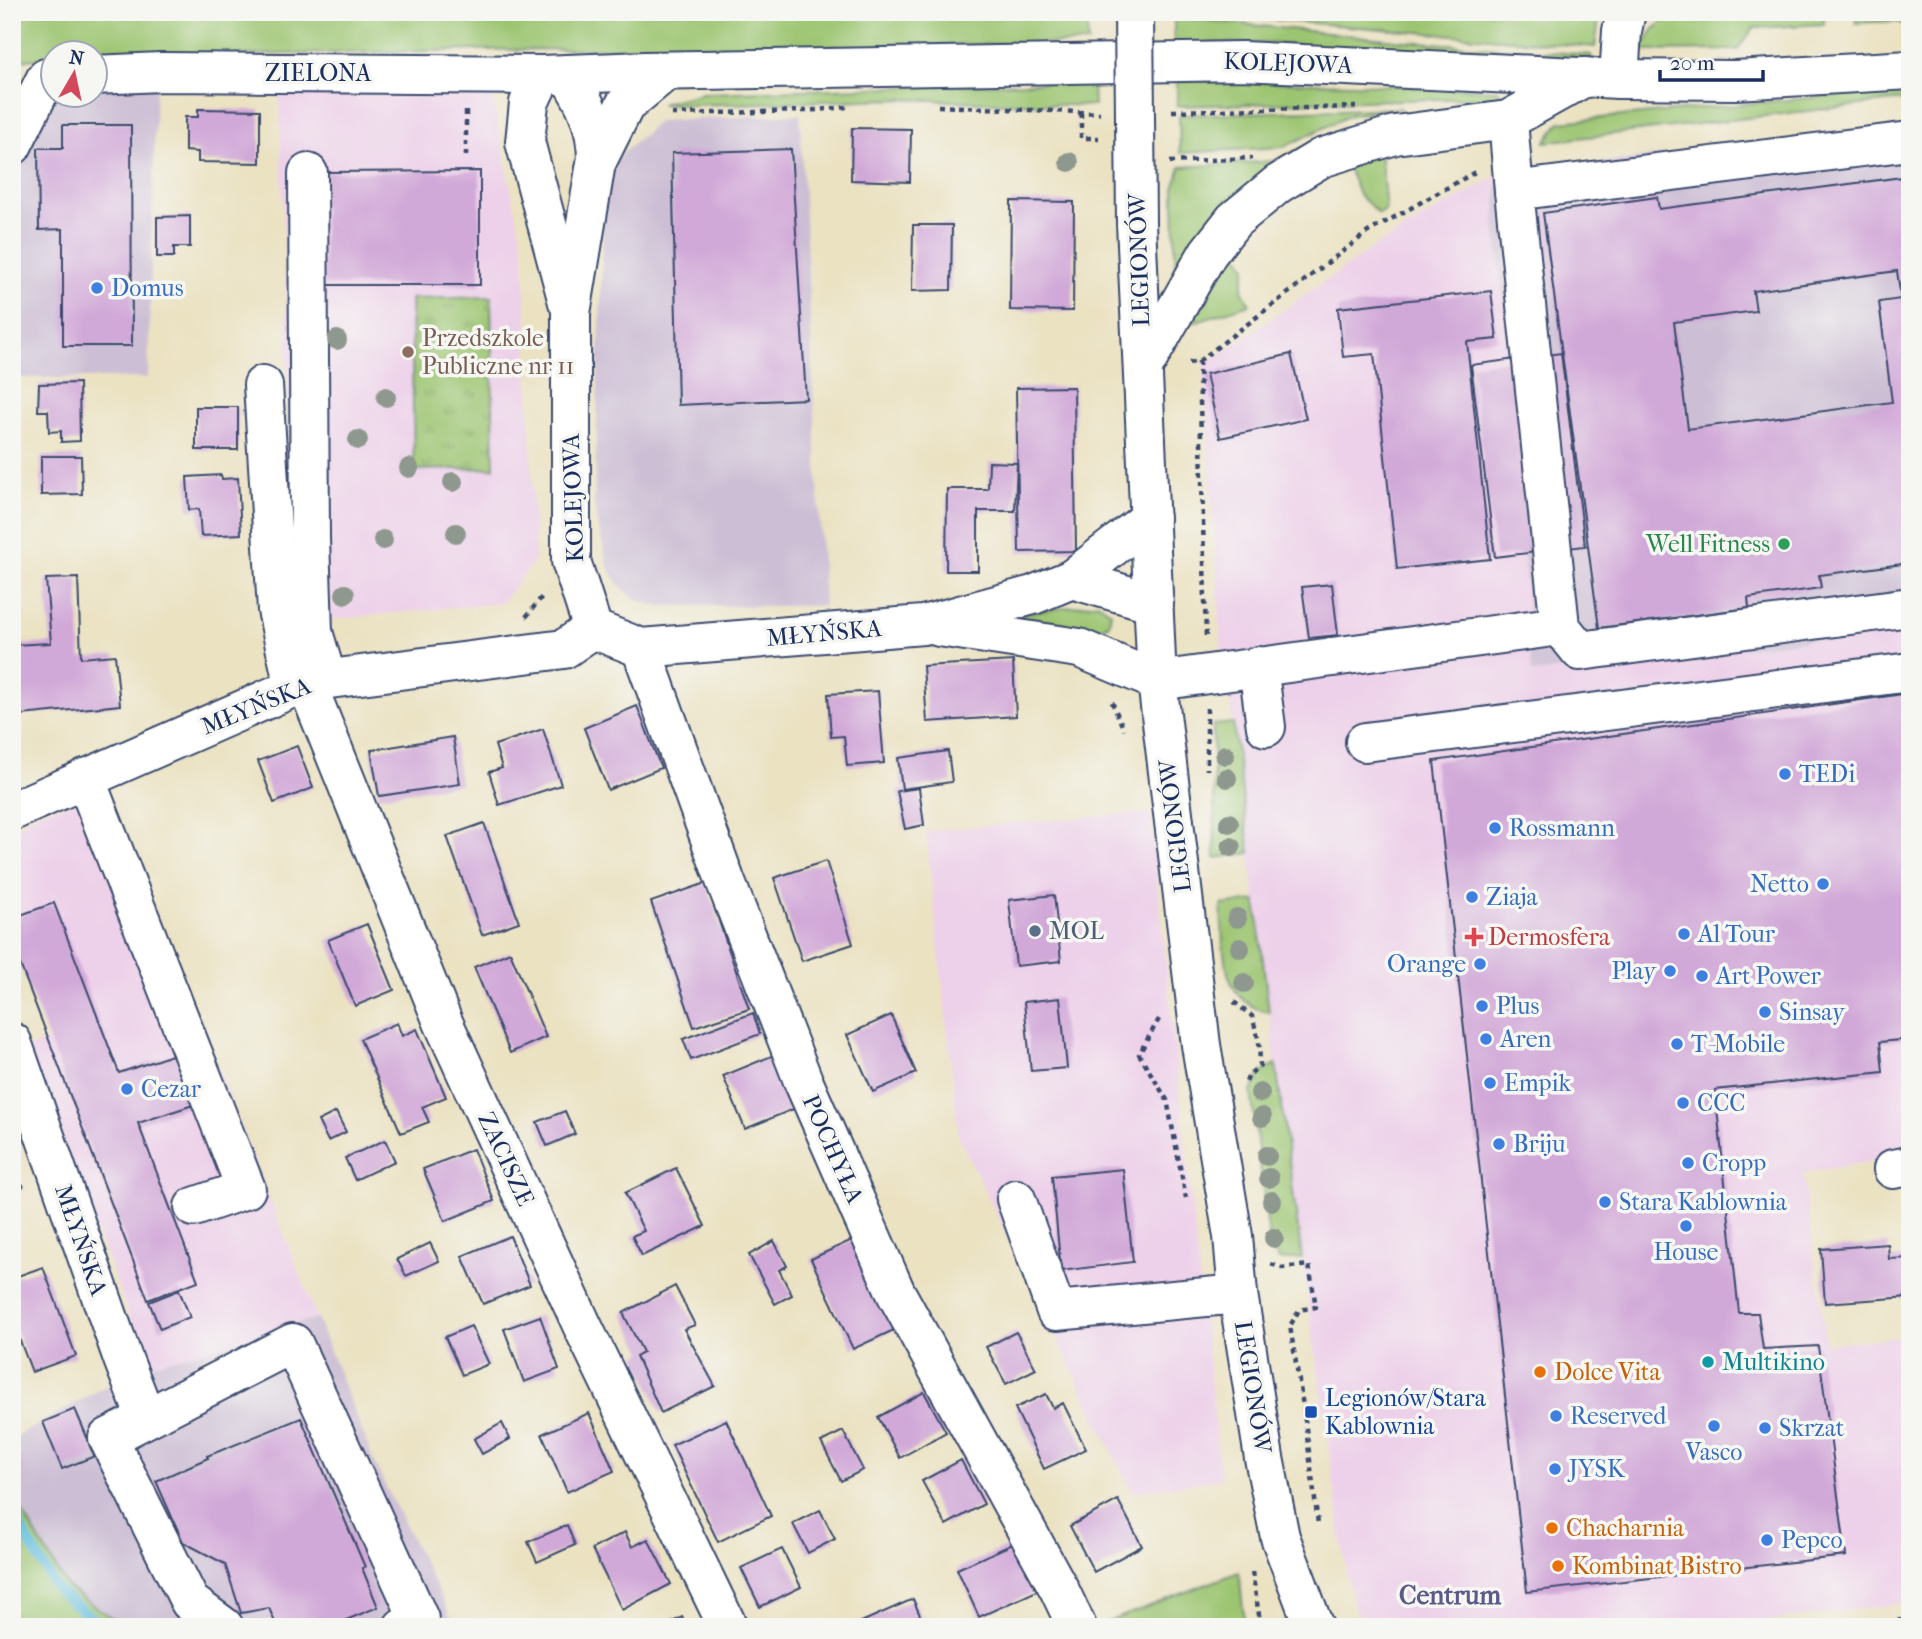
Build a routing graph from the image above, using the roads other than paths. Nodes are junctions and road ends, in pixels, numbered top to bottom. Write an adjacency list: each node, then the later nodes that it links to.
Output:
1 (1134, 12): 16 (street, LEGIONÓW, bridge)
2 (1626, 12): 8 (street)
3 (1910, 70): 8 (street, KOLEJOWA)
4 (666, 71): 6 (street, KOLEJOWA); 8 (street, KOLEJOWA); 12 (street, KOLEJOWA)
5 (108, 74): 6 (street, ZIELONA)
6 (554, 74): 12 (street, KOLEJOWA); 15 (street, KOLEJOWA)
7 (37, 77): 11 (street)
8 (1602, 78): 9 (street)
9 (1508, 121): 14 (street); 16 (street)
10 (1910, 141): 14 (street)
11 (12, 146)
12 (597, 161): 15 (street, KOLEJOWA)
13 (308, 173): 30 (street)
14 (1513, 175): 23 (street)
15 (571, 313): 24 (street, KOLEJOWA)
16 (1144, 366): 18 (street, LEGIONÓW)
17 (264, 385): 30 (street)
18 (1150, 518): 19 (street, MŁYŃSKA); 21 (street, LEGIONÓW)
19 (1072, 579): 21 (street); 22 (street, MŁYŃSKA)
20 (1910, 607): 23 (street)
21 (1155, 614): 26 (street, MŁYŃSKA); 29 (street, LEGIONÓW)
22 (923, 625): 25 (street, MŁYŃSKA); 26 (street, MŁYŃSKA)
23 (1560, 626): 27 (street)
24 (593, 629): 25 (street); 30 (street, MŁYŃSKA)
25 (641, 648): 43 (street, POCHYŁA)
26 (1079, 648): 29 (street, MŁYŃSKA)
27 (1258, 666): 29 (street); 31 (street)
28 (1910, 672): 32 (street)
29 (1157, 681): 38 (street, LEGIONÓW)
30 (309, 683): 33 (street, MŁYŃSKA); 42 (street, ZACISZE)
31 (1266, 727)
32 (1365, 742)
33 (85, 778): 34 (street, MŁYŃSKA); 37 (street)
34 (12, 811)
35 (12, 1042): 39 (street, MŁYŃSKA)
36 (1016, 1199): 38 (street)
37 (194, 1207)
38 (1238, 1294): 44 (street, LEGIONÓW)
39 (146, 1418): 40 (street); 41 (street)
40 (224, 1627)
41 (403, 1627)
42 (728, 1627)
43 (1077, 1627)
44 (1314, 1627)

